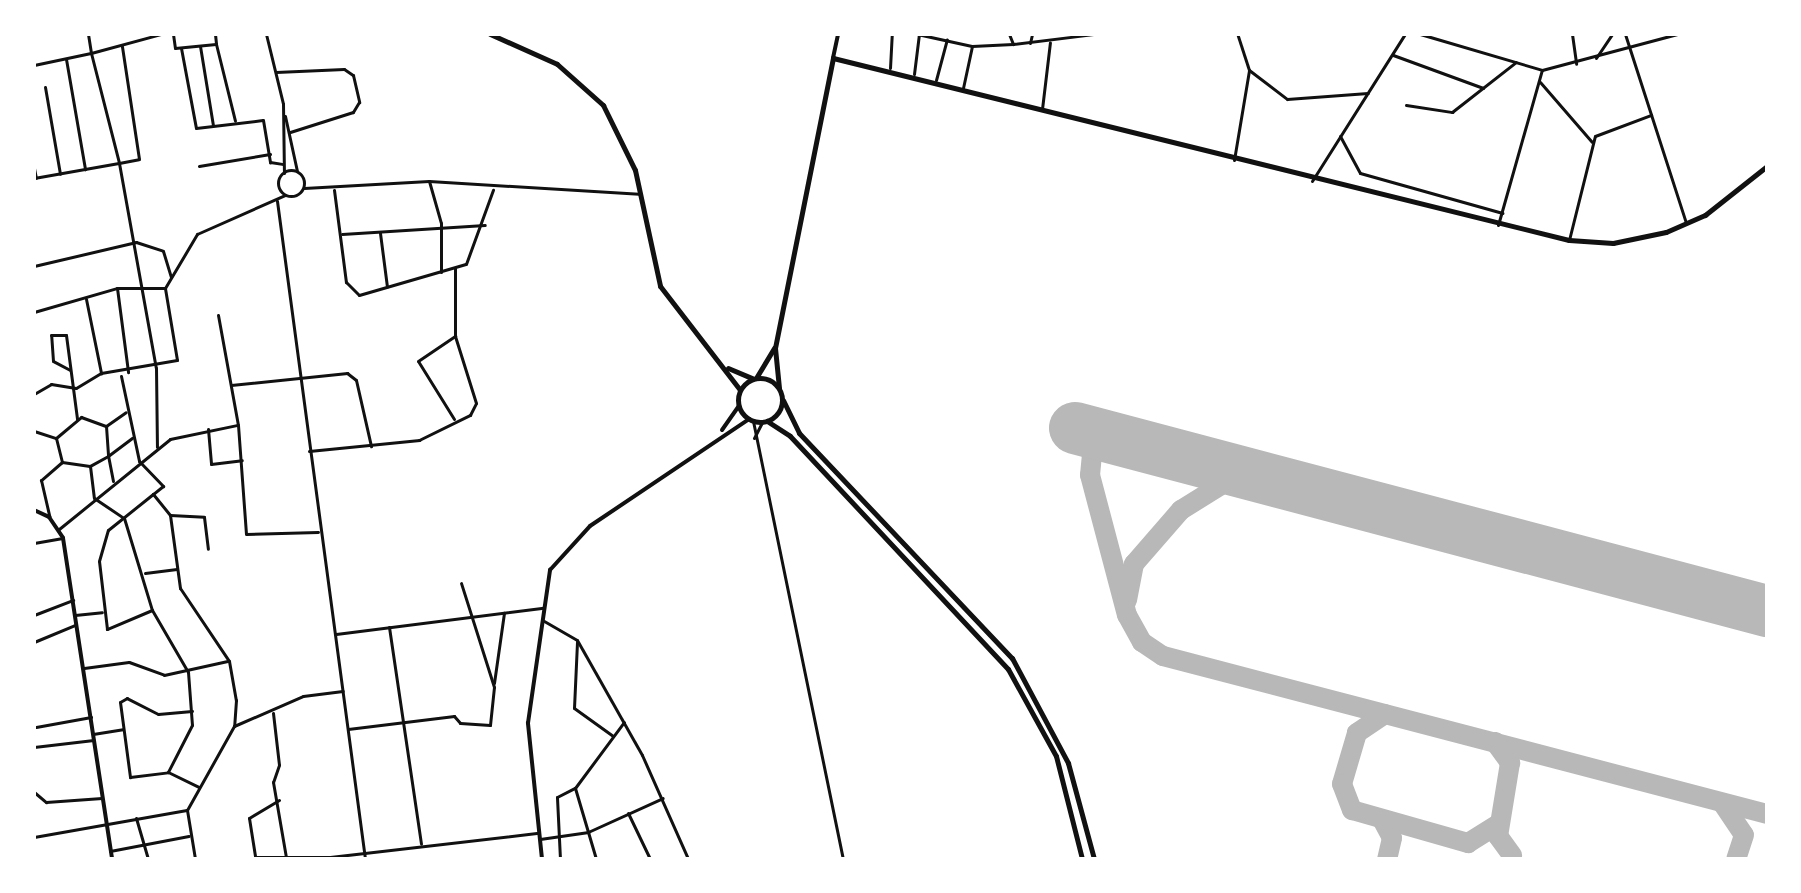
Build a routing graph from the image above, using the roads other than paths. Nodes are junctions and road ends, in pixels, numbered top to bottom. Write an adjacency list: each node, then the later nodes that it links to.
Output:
1 (88, 34): 36 (street)
2 (161, 34): 32 (street)
3 (173, 34): 34 (street)
4 (215, 34): 29 (street)
5 (266, 34): 47 (street)
6 (490, 34): 25 (main road)
7 (507, 34): 25 (main road)
8 (838, 34): 38 (street)
9 (892, 34): 44 (street)
10 (918, 34): 11 (street); 48 (street)
11 (932, 34): 24 (street)
12 (958, 34): 26 (street)
13 (1009, 34): 30 (street)
14 (1032, 34): 28 (street)
15 (1095, 34): 23 (street)
16 (1237, 34): 45 (street)
17 (1405, 34): 37 (street)
18 (1420, 34): 41 (street)
19 (1572, 34): 42 (street)
20 (1612, 34): 39 (street)
21 (1625, 34): 35 (street)
22 (1677, 34): 35 (street)
23 (1084, 35): 27 (street)
24 (947, 39): 26 (street); 49 (street)
25 (515, 40): 81 (main road)
26 (956, 40): 33 (street)
27 (1050, 41): 28 (street); 56 (street)
28 (1030, 43): 30 (street)
29 (216, 44): 31 (street); 59 (street)
30 (1013, 44): 33 (street)
31 (200, 45): 34 (street); 60 (street)
32 (122, 46): 36 (street); 66 (street)
33 (972, 46): 52 (street)
34 (181, 48): 60 (street)
35 (1630, 49): 39 (street); 58 (street)
36 (91, 53): 40 (street); 66 (street)
37 (1392, 54): 53 (street); 54 (street)
38 (833, 58): 44 (main road); 105 (main road)
39 (1596, 58): 42 (street)
40 (66, 59): 43 (street); 71 (street)
41 (1516, 62): 46 (street); 53 (street)
42 (1576, 64): 46 (street)
43 (34, 65)
44 (890, 68): 48 (main road)
45 (1249, 70): 54 (street); 65 (street)
46 (1542, 70): 50 (street)
47 (276, 72): 57 (street); 61 (street)
48 (914, 74): 49 (main road)
49 (936, 80): 52 (main road)
50 (1539, 81): 63 (street); 84 (street)
51 (45, 87): 74 (street)
52 (963, 88): 56 (main road)
53 (1483, 88): 55 (street)
54 (1368, 93): 62 (street)
55 (1406, 105)
56 (1042, 109): 65 (main road)
57 (284, 113): 61 (street); 67 (street)
58 (1651, 115): 63 (street); 86 (street)
59 (235, 121): 60 (street); 64 (street)
60 (213, 125)
61 (290, 132): 72 (street)
62 (1340, 136): 77 (street); 84 (street)
63 (1592, 142): 91 (street)
64 (270, 154): 67 (street); 68 (street)
65 (1234, 160): 77 (main road)
66 (119, 163): 71 (street); 92 (street)
67 (282, 164): 73 (street)
68 (199, 166)
69 (1767, 166): 86 (main road)
70 (34, 168): 75 (street)
71 (85, 169): 74 (street)
72 (297, 171): 73 (street); 78 (street)
73 (284, 173): 82 (street)
74 (60, 174): 75 (street)
75 (35, 178)
76 (429, 181): 79 (street); 80 (street); 85 (street)
77 (1312, 181): 88 (main road)
78 (304, 188): 79 (street); 82 (street)
79 (334, 190): 90 (street)
80 (493, 190): 81 (street); 87 (street)
81 (639, 194): 108 (main road)
82 (285, 195): 83 (street)
83 (277, 201): 96 (street); 114 (street)
84 (1502, 213): 88 (street)
85 (441, 223): 87 (street); 89 (street); 95 (street)
86 (1686, 223): 91 (main road)
87 (485, 225): 94 (street)
88 (1498, 225): 91 (main road)
89 (380, 233): 90 (street); 98 (street)
90 (341, 234): 98 (street)
91 (1569, 240)
92 (136, 242): 93 (street); 96 (street); 97 (street)
93 (34, 266)
94 (455, 268): 95 (street); 104 (street)
95 (441, 272): 98 (street)
96 (171, 277): 100 (street)
97 (144, 286): 99 (street); 100 (street); 109 (street)
98 (387, 287)
99 (117, 288): 101 (street); 111 (street)
100 (165, 288): 109 (street)
101 (86, 297): 102 (street); 112 (street)
102 (34, 312)
103 (218, 315): 116 (street)
104 (455, 336): 125 (street); 125 (street)
105 (775, 348): 115 (main road); 118 (main road)
106 (34, 349): 107 (street)
107 (34, 363)
108 (725, 367): 115 (main road); 119 (main road)
109 (156, 368): 111 (street); 137 (street)
110 (70, 370): 110 (street); 117 (street)
111 (128, 372): 113 (street)
112 (101, 373): 113 (street); 117 (street)
113 (121, 375): 123 (street)
114 (296, 376): 116 (street); 136 (street); 138 (street)
115 (754, 378): 118 (main road); 119 (main road)
116 (231, 385): 128 (street)
117 (76, 388): 120 (street); 124 (street)
118 (779, 388): 121 (main road)
119 (740, 390): 122 (main road)
120 (34, 394)
121 (783, 400): 127 (main road); 228 (main road)
122 (739, 406): 126 (main road); 132 (street)
123 (127, 411): 129 (street); 134 (street)
124 (77, 419): 129 (street); 133 (street)
125 (454, 420): 136 (street)
126 (751, 420): 127 (main road); 132 (street); 135 (street)
127 (765, 421): 135 (street); 227 (main road)
128 (238, 425): 130 (street); 140 (street)
129 (106, 426): 139 (street)
130 (208, 429): 137 (street); 140 (street)
131 (34, 431): 133 (street)
132 (720, 431): 162 (street)
133 (56, 438): 142 (street)
134 (132, 438): 139 (street); 141 (street)
135 (753, 441): 226 (street)
136 (371, 446): 138 (street)
137 (157, 447): 141 (street)
138 (307, 451): 154 (street)
139 (108, 456): 143 (street); 146 (street)
140 (242, 460): 154 (street)
141 (139, 461): 146 (street); 147 (street)
142 (62, 462): 143 (street); 145 (street)
143 (90, 466): 148 (street)
144 (34, 478): 145 (street)
145 (41, 480): 151 (street)
146 (113, 481): 148 (street)
147 (153, 494): 150 (street); 152 (street)
148 (94, 498): 152 (street); 153 (street)
149 (34, 510): 151 (street)
150 (170, 515): 157 (street); 158 (street)
151 (49, 517): 153 (street)
152 (124, 518): 159 (street); 164 (street)
153 (59, 529): 155 (street)
154 (319, 532): 172 (street)
155 (63, 538): 156 (street); 161 (street)
156 (34, 543)
157 (208, 549)
158 (177, 569): 159 (street); 175 (street)
159 (143, 573): 163 (street)
160 (461, 583): 168 (street)
161 (73, 600): 166 (street); 167 (street)
162 (543, 608): 165 (street); 169 (street)
163 (152, 610): 164 (street); 177 (street)
164 (102, 612): 167 (street)
165 (504, 613): 168 (street); 178 (street)
166 (34, 615)
167 (75, 615): 170 (street)
168 (468, 618): 171 (street); 178 (street)
169 (542, 620): 173 (street); 204 (street)
170 (76, 625): 174 (street); 176 (street)
171 (389, 627): 172 (street); 183 (street)
172 (336, 634): 179 (street)
173 (577, 640): 184 (street); 189 (street)
174 (34, 642)
175 (229, 661): 177 (street); 185 (street)
176 (84, 668): 177 (street); 182 (street)
177 (188, 672): 180 (street)
178 (494, 687): 183 (street)
179 (343, 691): 181 (street); 188 (street)
180 (193, 711): 187 (street); 192 (street)
181 (273, 713): 185 (street); 198 (street)
182 (91, 717): 186 (street); 190 (street)
183 (403, 722): 188 (street); 210 (street)
184 (624, 722): 189 (street); 197 (street)
185 (234, 726): 193 (street)
186 (36, 727)
187 (123, 729): 190 (street); 192 (street)
188 (348, 729): 212 (street)
189 (613, 736): 194 (street)
190 (93, 737): 191 (street); 196 (street)
191 (34, 747)
192 (168, 772): 193 (street)
193 (199, 787): 199 (street)
194 (575, 788): 203 (street); 206 (street)
195 (34, 792): 196 (street)
196 (102, 798): 202 (street)
197 (663, 798): 200 (street); 225 (street)
198 (279, 800): 213 (street); 219 (street)
199 (187, 810): 201 (street); 205 (street)
200 (628, 813): 203 (street); 224 (street)
201 (136, 818): 202 (street); 209 (street)
202 (106, 822): 207 (street); 211 (street)
203 (588, 832): 206 (street); 223 (street)
204 (539, 833): 208 (street); 210 (street)
205 (191, 836): 209 (street); 218 (street)
206 (563, 836): 208 (street); 222 (street)
207 (34, 837)
208 (540, 839): 221 (street)
209 (146, 843): 211 (street); 217 (street)
210 (421, 844): 212 (street)
211 (110, 851): 216 (street)
212 (363, 851): 215 (street); 220 (street)
213 (286, 857): 214 (street); 219 (street)
214 (309, 858): 215 (street)
215 (330, 858)
216 (112, 859)
217 (148, 859)
218 (195, 859)
219 (275, 859)
220 (365, 859)
221 (542, 859)
222 (560, 859)
223 (596, 859)
224 (650, 859)
225 (688, 859)
226 (843, 859)
227 (1082, 859)
228 (1094, 859)

